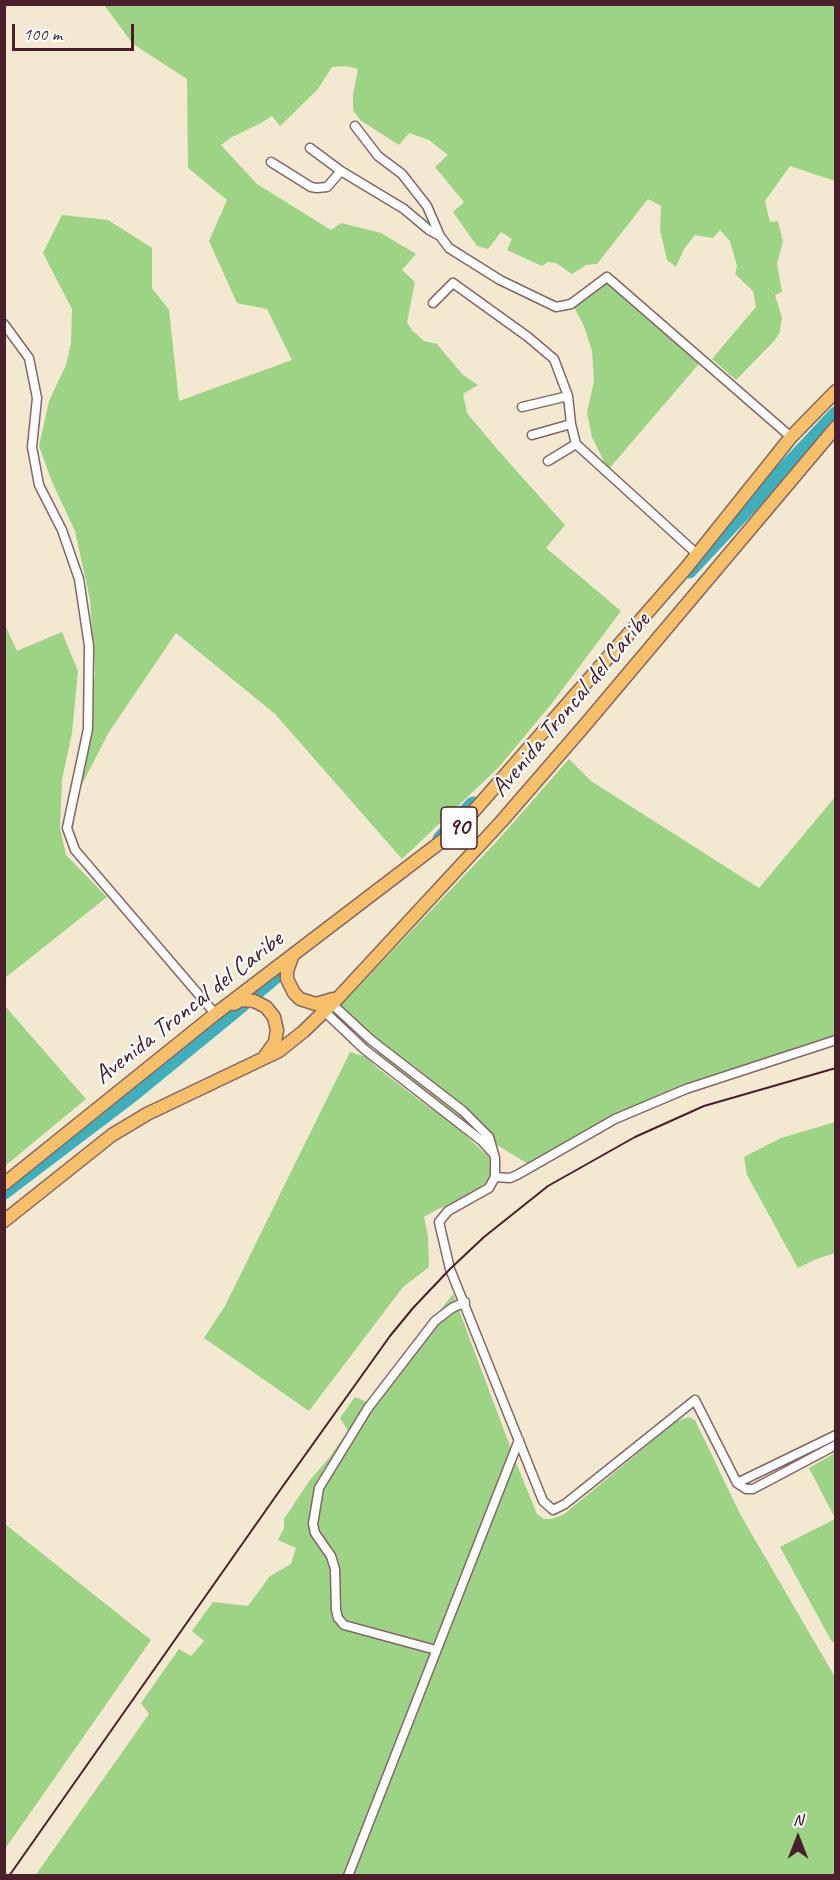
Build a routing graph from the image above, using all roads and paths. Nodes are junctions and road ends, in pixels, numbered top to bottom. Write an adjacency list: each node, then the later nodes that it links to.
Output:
1 (355, 126): 5 (street)
2 (310, 148): 4 (street)
3 (271, 162): 4 (street)
4 (341, 171): 5 (street)
5 (440, 236): 14 (street)
6 (433, 303): 9 (street)
7 (4, 324): 20 (street)
8 (836, 391): 14 (highway, Avenida Troncal del Caribe / 90)
9 (568, 396): 10 (street); 11 (street)
10 (522, 407)
11 (571, 424): 13 (street); 15 (street)
12 (836, 427): 19 (highway, Avenida Troncal del Caribe / 90)
13 (532, 435)
14 (791, 437): 17 (highway, Avenida Troncal del Caribe / 90)
15 (576, 444): 16 (street); 17 (street)
16 (548, 461)
17 (697, 554): 18 (highway, Avenida Troncal del Caribe / 90)
18 (292, 956): 19 (highway); 20 (highway, Avenida Troncal del Caribe / 90)
19 (331, 1004): 22 (highway, Avenida Troncal del Caribe / 90); 23 (street)
20 (214, 1015): 22 (highway); 24 (highway, Avenida Troncal del Caribe / 90)
21 (836, 1040): 23 (street)
22 (260, 1062): 25 (highway, Avenida Troncal del Caribe / 90)
23 (495, 1177): 26 (street)
24 (4, 1184)
25 (4, 1221)
26 (465, 1302): 28 (street); 31 (street)
27 (836, 1435): 30 (street)
28 (519, 1440): 30 (street); 31 (street)
29 (836, 1445): 30 (street)
30 (737, 1484)
31 (436, 1650): 32 (street)
32 (348, 1875)

